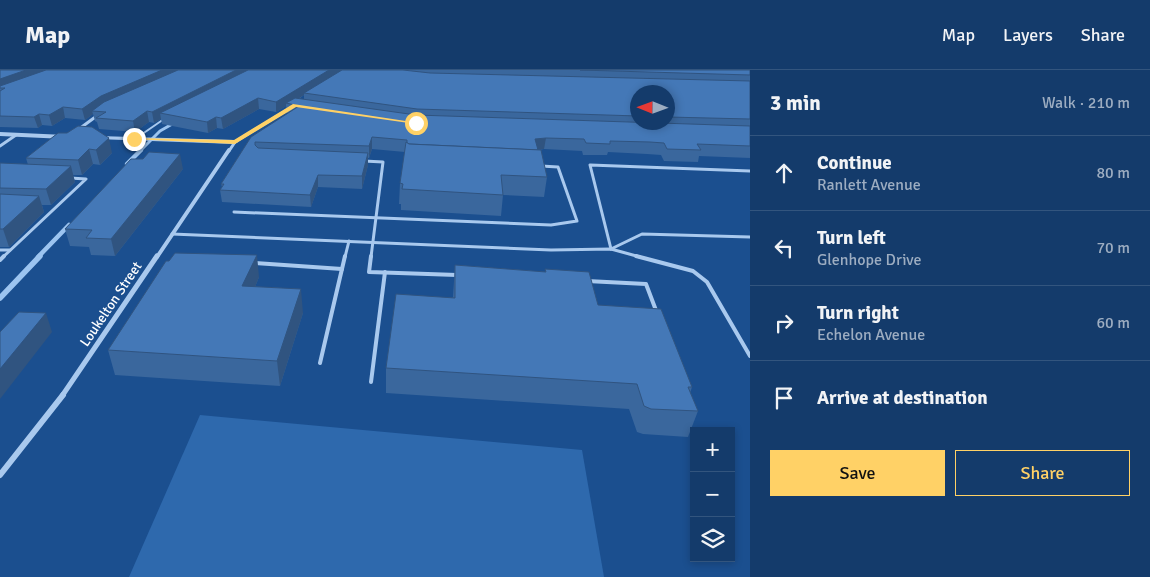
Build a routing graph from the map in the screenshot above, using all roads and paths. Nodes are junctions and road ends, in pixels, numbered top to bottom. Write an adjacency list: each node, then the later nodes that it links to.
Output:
1 (295, 105): 12 (street)
2 (105, 110): 4 (street)
3 (169, 117): 9 (lane)
4 (75, 132)
5 (0, 134): 6 (street)
6 (16, 135): 7 (street); 13 (street)
7 (68, 137)
8 (87, 138): 9 (street)
9 (134, 139): 10 (street)
10 (144, 139): 11 (street)
11 (159, 140): 12 (street)
12 (235, 142): 22 (street, Loukelton Street)
13 (0, 146)
14 (364, 161): 21 (lane)
15 (539, 166): 21 (lane)
16 (750, 171): 26 (lane)
17 (67, 178): 19 (lane)
18 (45, 209): 19 (lane)
19 (54, 210): 28 (lane)
20 (234, 212): 21 (lane)
21 (376, 219): 25 (lane)
22 (172, 234): 24 (lane); 39 (street, Loukelton Street)
23 (750, 237): 26 (lane)
24 (349, 241): 25 (lane); 31 (lane)
25 (373, 242): 26 (lane); 32 (lane)
26 (611, 249): 36 (lane)
27 (0, 250): 28 (lane)
28 (10, 250): 29 (lane)
29 (0, 260)
30 (248, 263): 31 (lane)
31 (342, 269): 37 (lane)
32 (385, 272): 33 (lane); 38 (lane)
33 (462, 276)
34 (578, 281): 35 (lane)
35 (660, 320)
36 (750, 356)
37 (320, 363)
38 (371, 382)
39 (0, 475)

